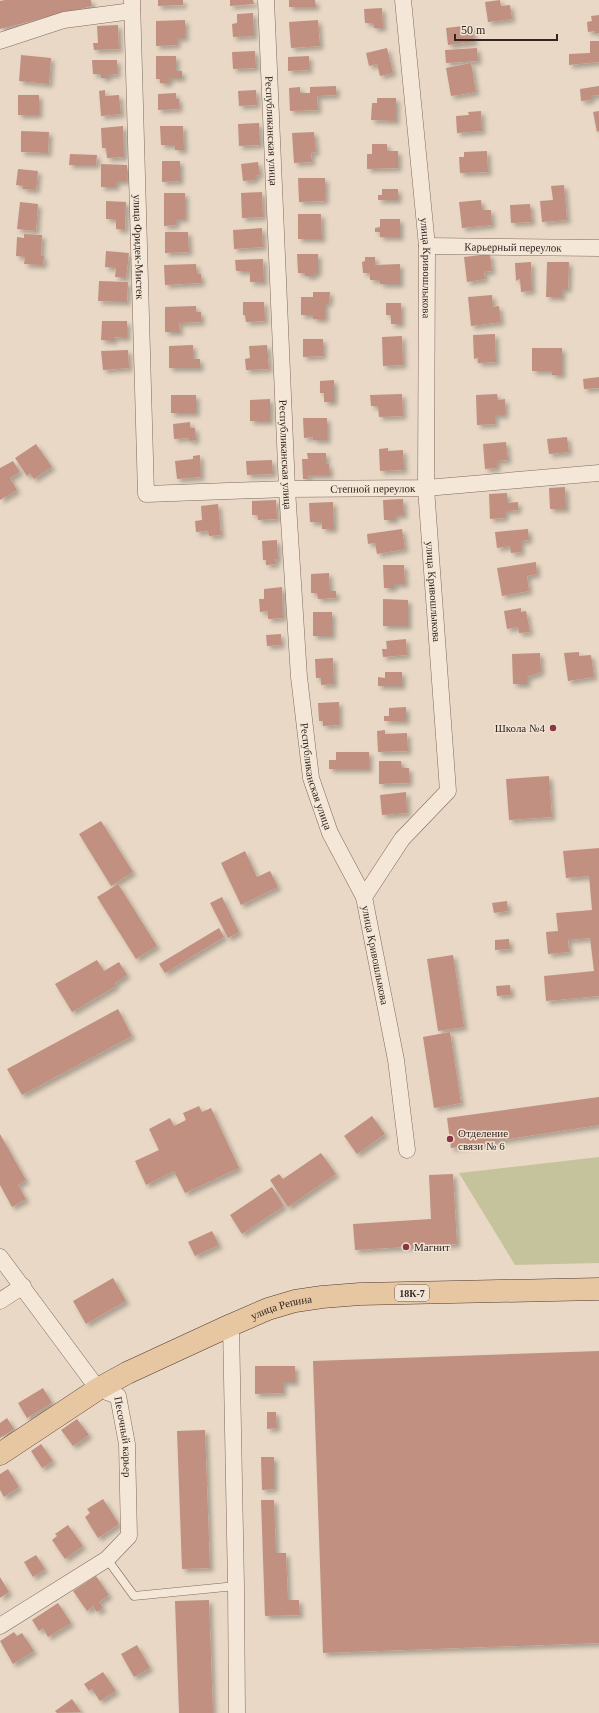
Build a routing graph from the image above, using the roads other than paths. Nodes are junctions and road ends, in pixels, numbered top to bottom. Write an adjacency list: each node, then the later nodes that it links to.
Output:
1 (266, 0): 9 (street, Республиканская улица)
2 (403, 0): 5 (street, улица Кривошлыкова)
3 (132, 6): 4 (street); 10 (street, улица Фридек-Мистек)
4 (0, 41)
5 (428, 246): 6 (street, Карьерный переулок); 8 (street, улица Кривошлыкова)
6 (599, 248)
7 (599, 473): 8 (street, Степной переулок)
8 (426, 488): 9 (street, Степной переулок); 11 (street, улица Кривошлыкова)
9 (287, 489): 10 (street, Степной переулок); 11 (street, Республиканская улица)
10 (146, 494)
11 (364, 897): 12 (street, улица Кривошлыкова)
12 (407, 1150)
13 (0, 1257): 14 (street, Песочный карьер)
14 (23, 1286): 16 (street); 18 (street, Песочный карьер)
15 (599, 1289): 17 (main road, улица Репина / 18К-7)
16 (0, 1301)
17 (231, 1325): 18 (main road, улица Репина / 18К-7); 21 (street)
18 (98, 1389): 19 (main road, улица Репина / 18К-7); 20 (street, Песочный карьер)
19 (0, 1454)
20 (107, 1559): 21 (lane); 22 (street)
21 (236, 1586): 23 (street)
22 (0, 1626)
23 (237, 1713)

